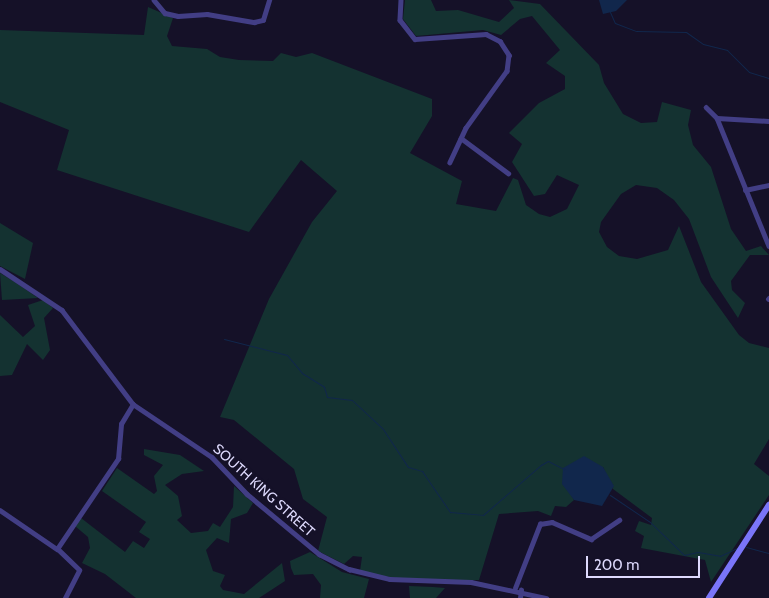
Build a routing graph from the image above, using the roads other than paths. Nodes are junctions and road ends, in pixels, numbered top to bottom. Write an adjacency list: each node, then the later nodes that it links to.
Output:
1 (154, 0): 2 (street)
2 (269, 0)
3 (401, 0): 7 (street)
4 (706, 108): 5 (street)
5 (717, 118): 6 (street); 11 (street)
6 (769, 121)
7 (462, 138): 8 (street); 9 (street)
8 (450, 162)
9 (508, 173)
10 (769, 185): 11 (street)
11 (746, 190): 12 (street)
12 (769, 246)
13 (0, 269): 14 (street, SOUTH KING STREET)
14 (133, 404): 18 (street); 19 (street, SOUTH KING STREET)
15 (769, 505): 24 (main road)
16 (0, 510): 18 (street)
17 (619, 520): 19 (street)
18 (57, 549): 21 (street)
19 (515, 588): 20 (street, SOUTH KING STREET)
20 (521, 590): 22 (street); 23 (street, SOUTH KING STREET)
21 (65, 598)
22 (520, 598)
23 (546, 598)
24 (709, 598)

